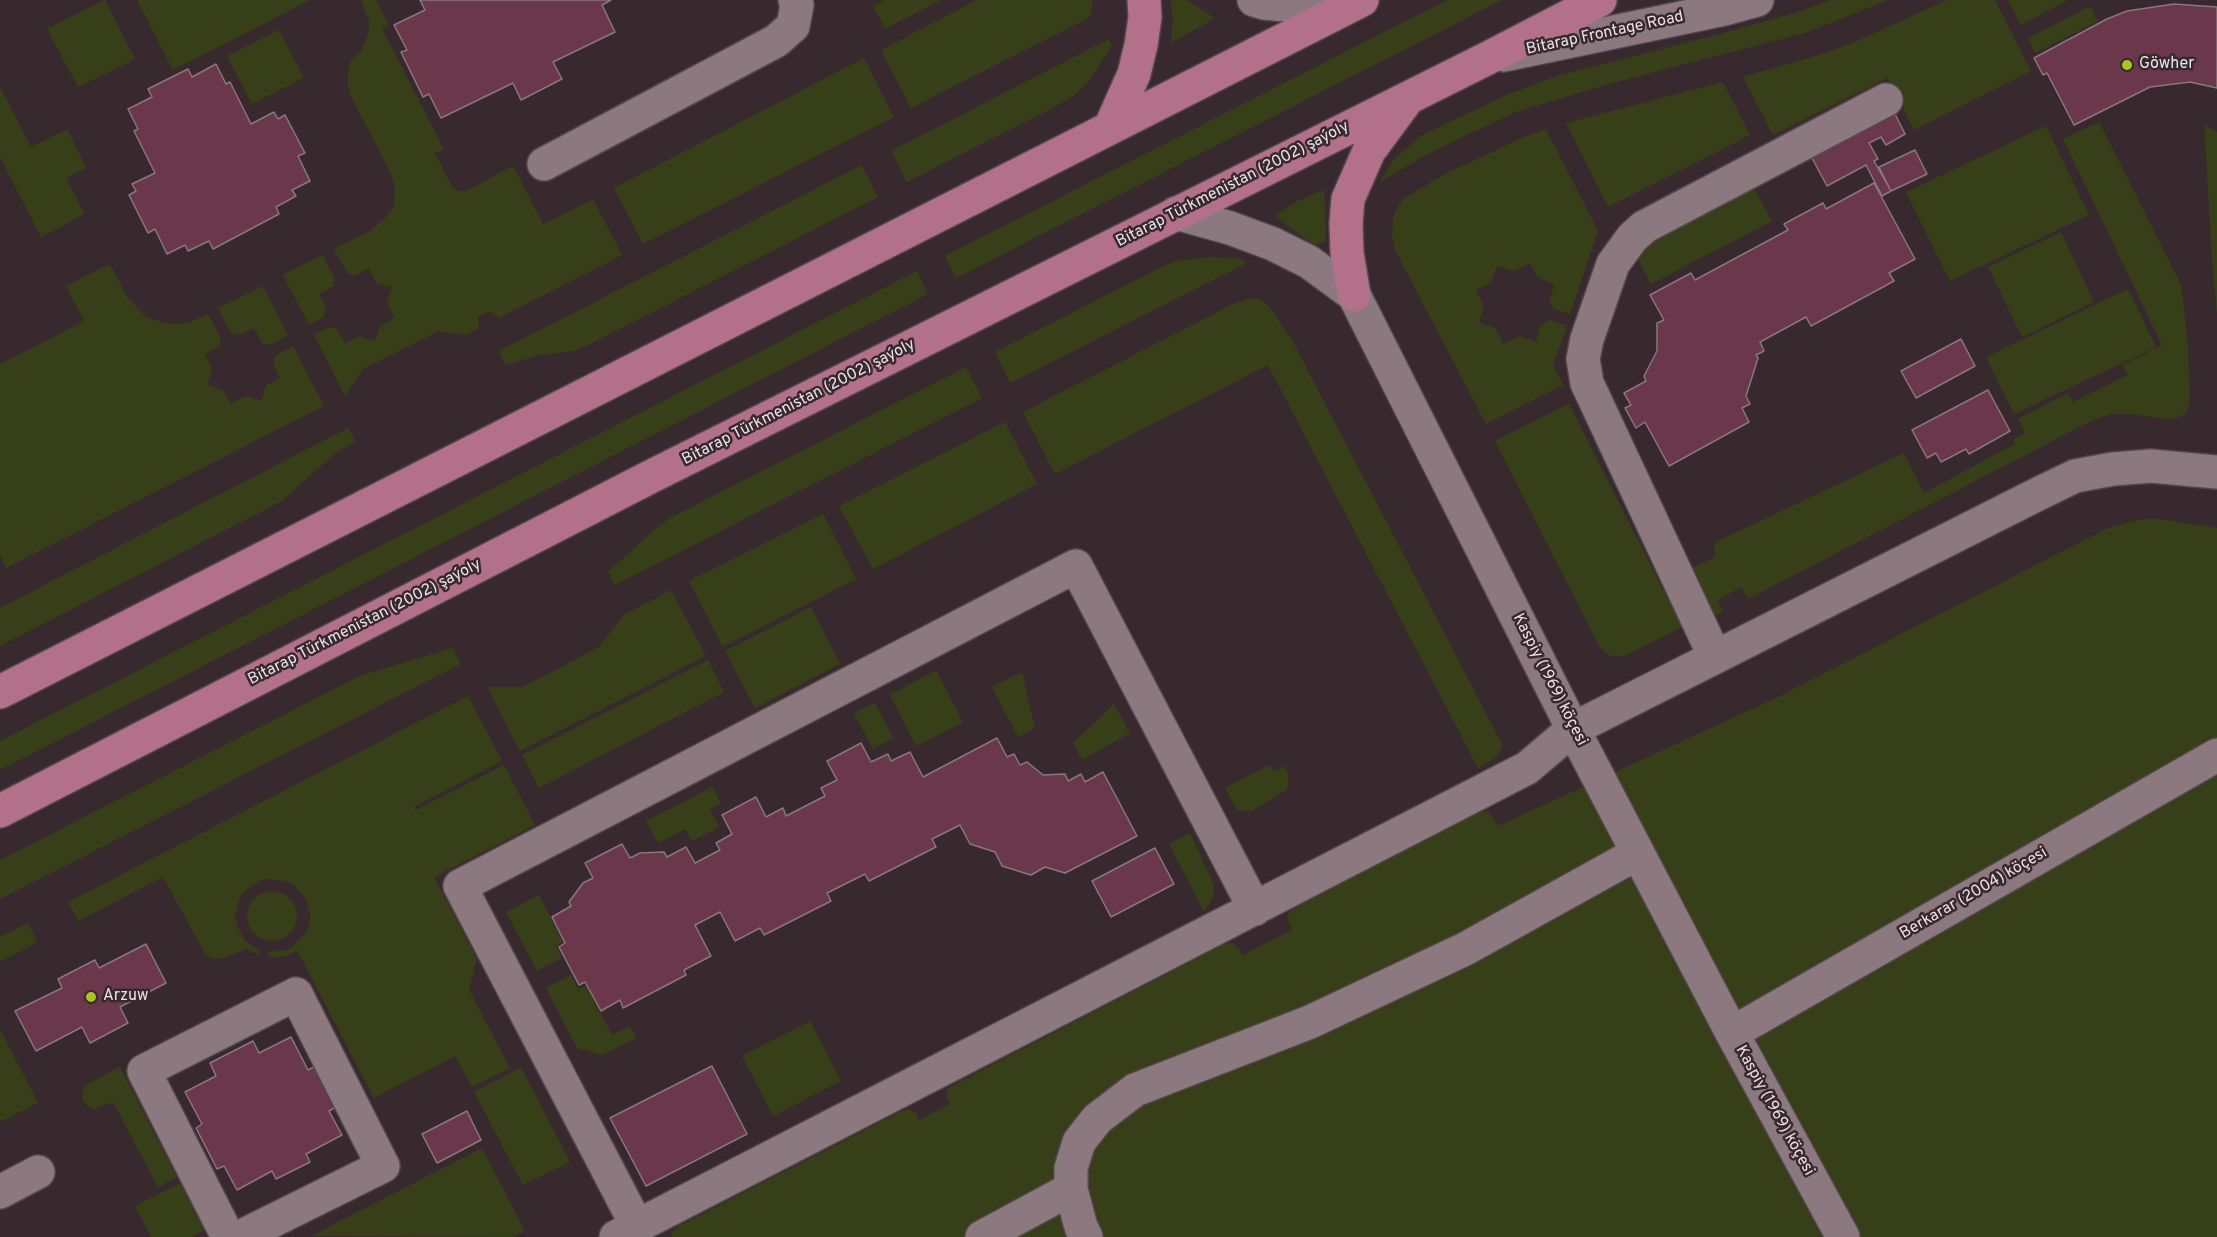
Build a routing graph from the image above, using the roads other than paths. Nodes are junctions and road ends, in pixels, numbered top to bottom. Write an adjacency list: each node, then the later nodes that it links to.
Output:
1 (795, 0): 11 (street)
2 (1144, 0): 10 (main road)
3 (1254, 0): 6 (street)
4 (1600, 0): 7 (main road, Bitarap Türkmenistan (2002) şaýoly)
5 (1757, 0): 7 (street, Bitarap Frontage Road)
6 (1352, 5): 10 (main road)
7 (1488, 58): 8 (main road, Bitarap Türkmenistan (2002) şaýoly)
8 (1409, 97): 12 (main road, Bitarap Türkmenistan (2002) şaýoly); 13 (main road)
9 (1886, 100): 15 (street)
10 (1110, 128): 16 (main road)
11 (544, 164)
12 (1176, 213): 13 (street, Kaspiy (1969) köçesi); 19 (main road, Bitarap Türkmenistan (2002) şaýoly)
13 (1354, 295): 17 (street, Kaspiy (1969) köçesi)
14 (2217, 472): 15 (street)
15 (1715, 657): 17 (street)
16 (0, 693)
17 (1573, 729): 20 (street, Kaspiy (1969) köçesi); 21 (street)
18 (2217, 755): 22 (street, Berkarar (2004) köçesi)
19 (0, 811)
20 (1638, 853): 22 (street, Kaspiy (1969) köçesi); 24 (street)
21 (1255, 909): 26 (street); 26 (street)
22 (1732, 1033): 31 (street, Kaspiy (1969) köçesi)
23 (38, 1172): 25 (street)
24 (1071, 1189): 29 (street); 30 (street)
25 (0, 1192)
26 (626, 1232)
27 (228, 1237): 28 (street)
28 (240, 1237)
29 (982, 1237)
30 (1086, 1237)
31 (1843, 1237)

